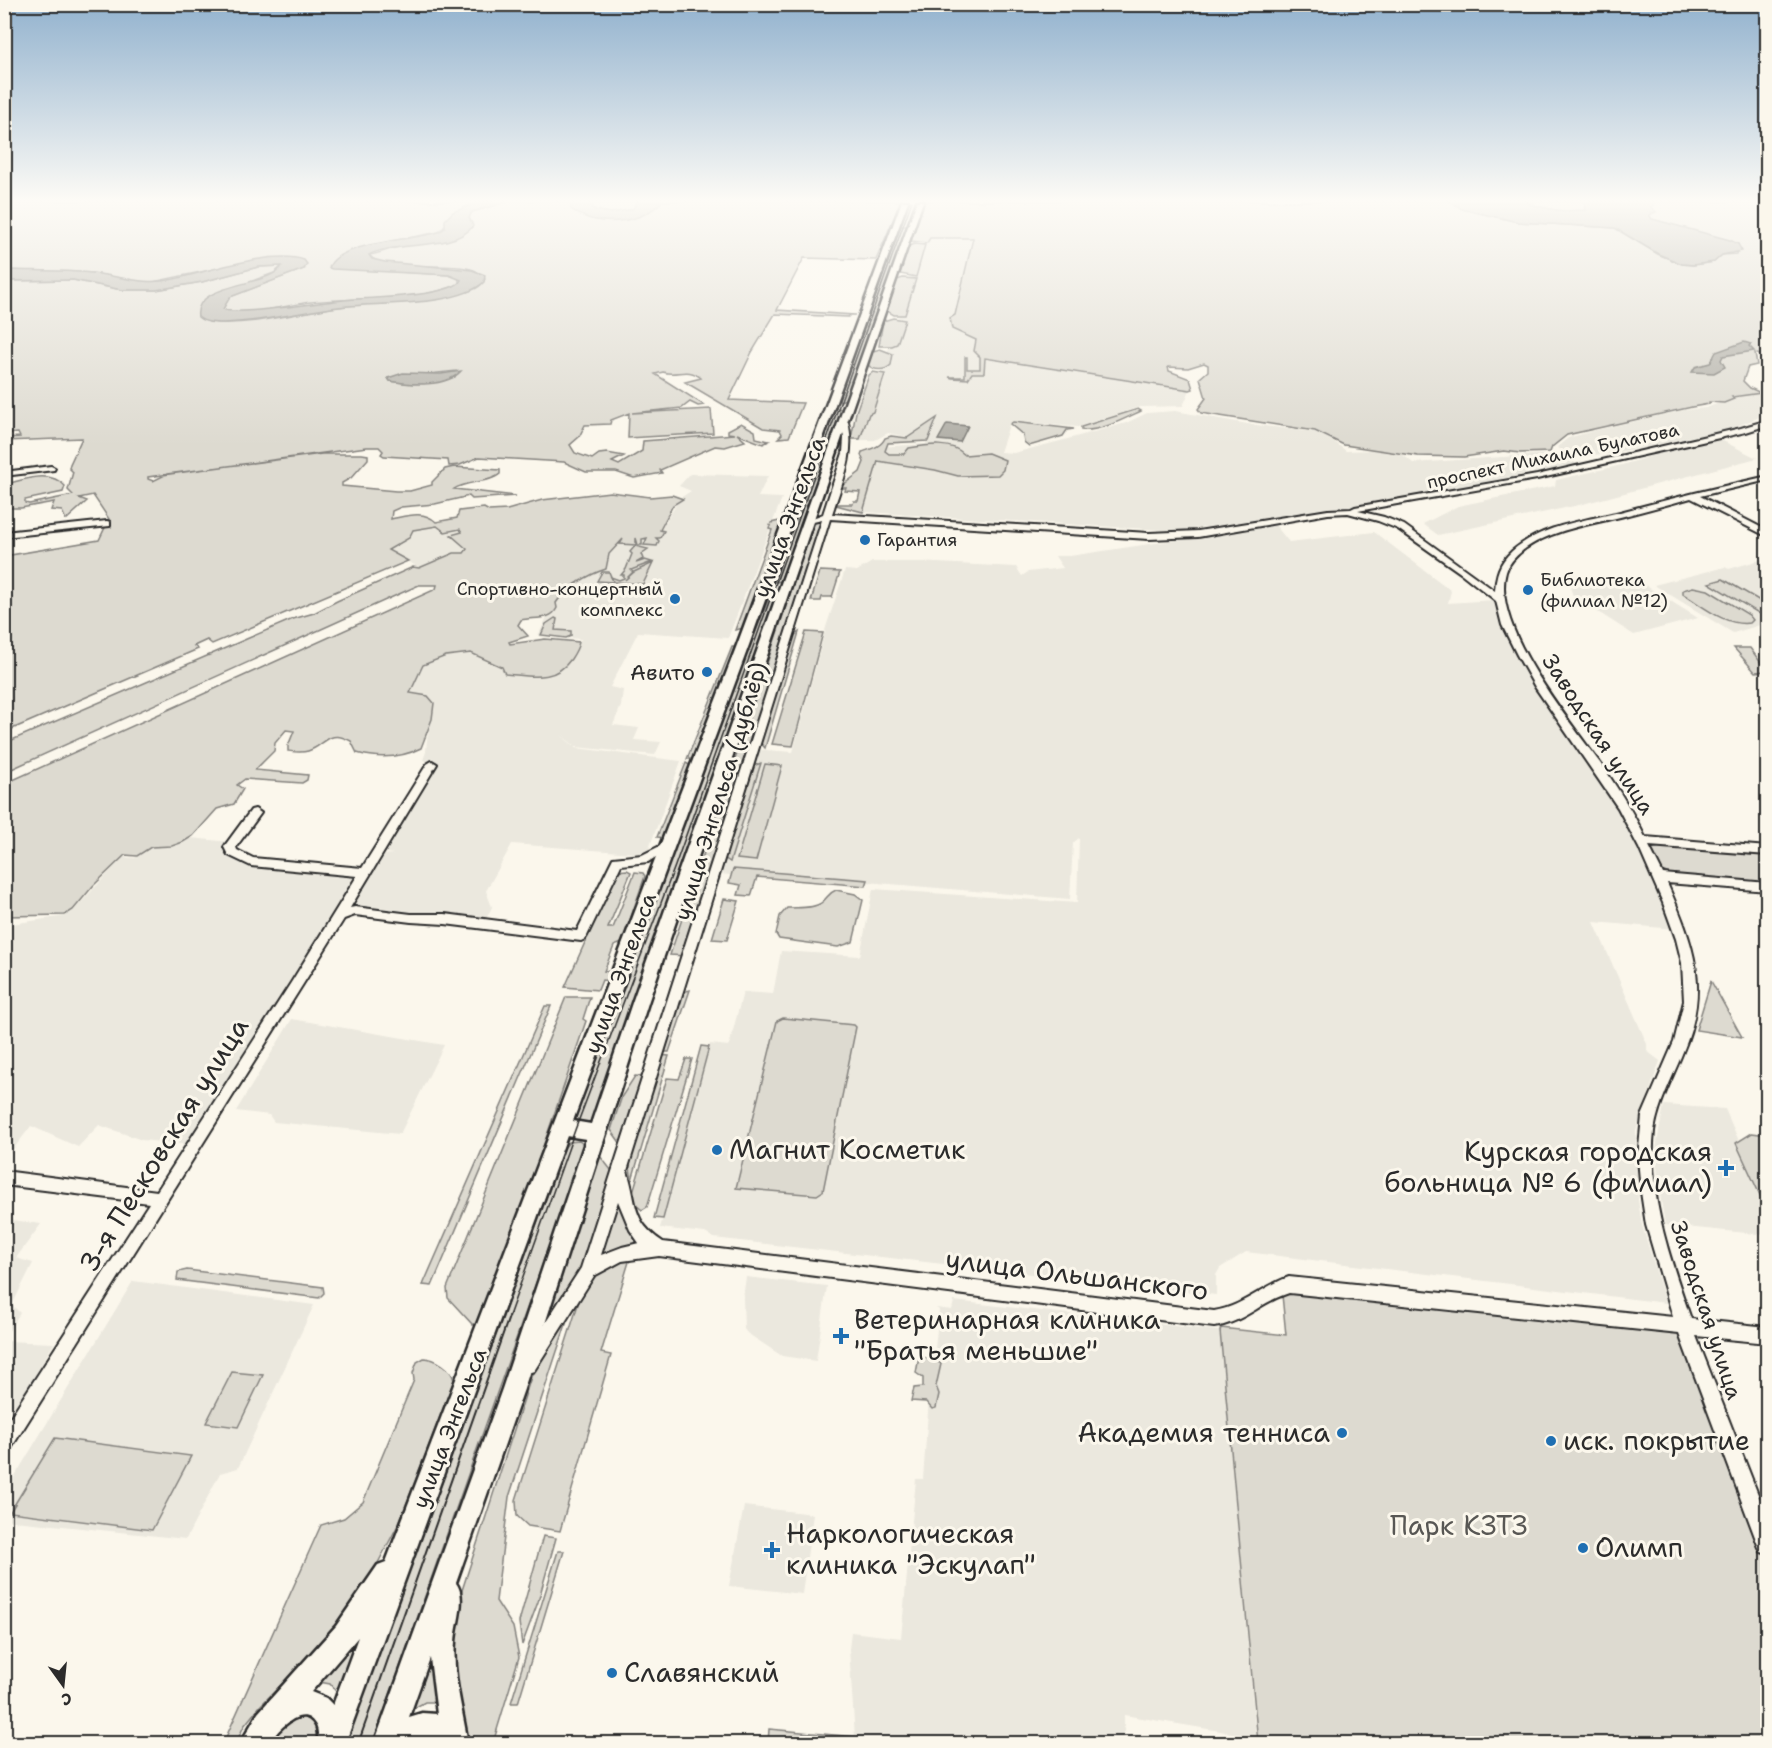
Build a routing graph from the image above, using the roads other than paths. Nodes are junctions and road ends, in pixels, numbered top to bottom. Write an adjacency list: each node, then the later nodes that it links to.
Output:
1 (878, 283): 4 (main road, улица Энгельса)
2 (892, 283): 3 (main road, улица Энгельса)
3 (853, 397): 4 (main road, улица Энгельса); 4 (main road)
4 (838, 411): 11 (street, улица Энгельса (дублёр)); 12 (main road, улица Энгельса); 17 (main road, улица Энгельса)
5 (1767, 422): 10 (street, проспект Михаила Булатова)
6 (51, 468): 7 (street)
7 (4, 474)
8 (1767, 478): 9 (street, Заводская улица)
9 (1693, 496): 15 (street); 16 (street, Заводская улица)
10 (1342, 511): 11 (street, улица Энгельса); 18 (street, улица Энгельса)
11 (827, 516): 12 (street, улица Энгельса); 34 (street, улица Энгельса (дублёр))
12 (808, 521): 19 (main road, улица Энгельса)
13 (107, 524): 14 (street)
14 (4, 535)
15 (1767, 535)
16 (1499, 583): 18 (street); 20 (street, Заводская улица)
17 (764, 584): 19 (main road); 24 (main road, улица Энгельса)
18 (1481, 584): 20 (street)
19 (786, 586): 33 (main road, улица Энгельса)
20 (1499, 599): 23 (street, Заводская улица)
21 (432, 764): 27 (street, 3-я Песковская улица)
22 (255, 813): 27 (street)
23 (1641, 841): 25 (street); 29 (street, Заводская улица)
24 (664, 848): 26 (street); 28 (main road, улица Энгельса)
25 (1767, 851)
26 (617, 861): 28 (street); 31 (street, улица Энгельса)
27 (366, 873): 31 (street, 3-я Песковская улица)
28 (655, 876): 32 (main road, улица Энгельса)
29 (1659, 878): 30 (street); 39 (street, Заводская улица)
30 (1767, 887)
31 (339, 916): 36 (street, 3-я Песковская улица)
32 (563, 1128): 33 (main road); 43 (main road, улица Энгельса)
33 (597, 1132): 41 (main road, улица Энгельса)
34 (621, 1171): 37 (street); 38 (street, улица Энгельса (дублёр))
35 (4, 1178): 36 (street)
36 (160, 1198): 42 (street, 3-я Песковская улица)
37 (659, 1249): 38 (street, улица Ольшанского); 39 (street, улица Ольшанского)
38 (588, 1271): 41 (street, улица Энгельса (дублёр))
39 (1684, 1326): 40 (street, улица Ольшанского); 45 (street, Заводская улица)
40 (1767, 1335)
41 (513, 1389): 44 (main road, улица Энгельса)
42 (4, 1444)
43 (405, 1543): 46 (main road); 48 (main road, улица Энгельса)
44 (459, 1544): 47 (main road); 49 (main road, улица Энгельса)
45 (1767, 1545)
46 (260, 1733): 48 (main road)
47 (454, 1741): 50 (main road)
48 (332, 1743)
49 (387, 1743)
50 (393, 1743)

